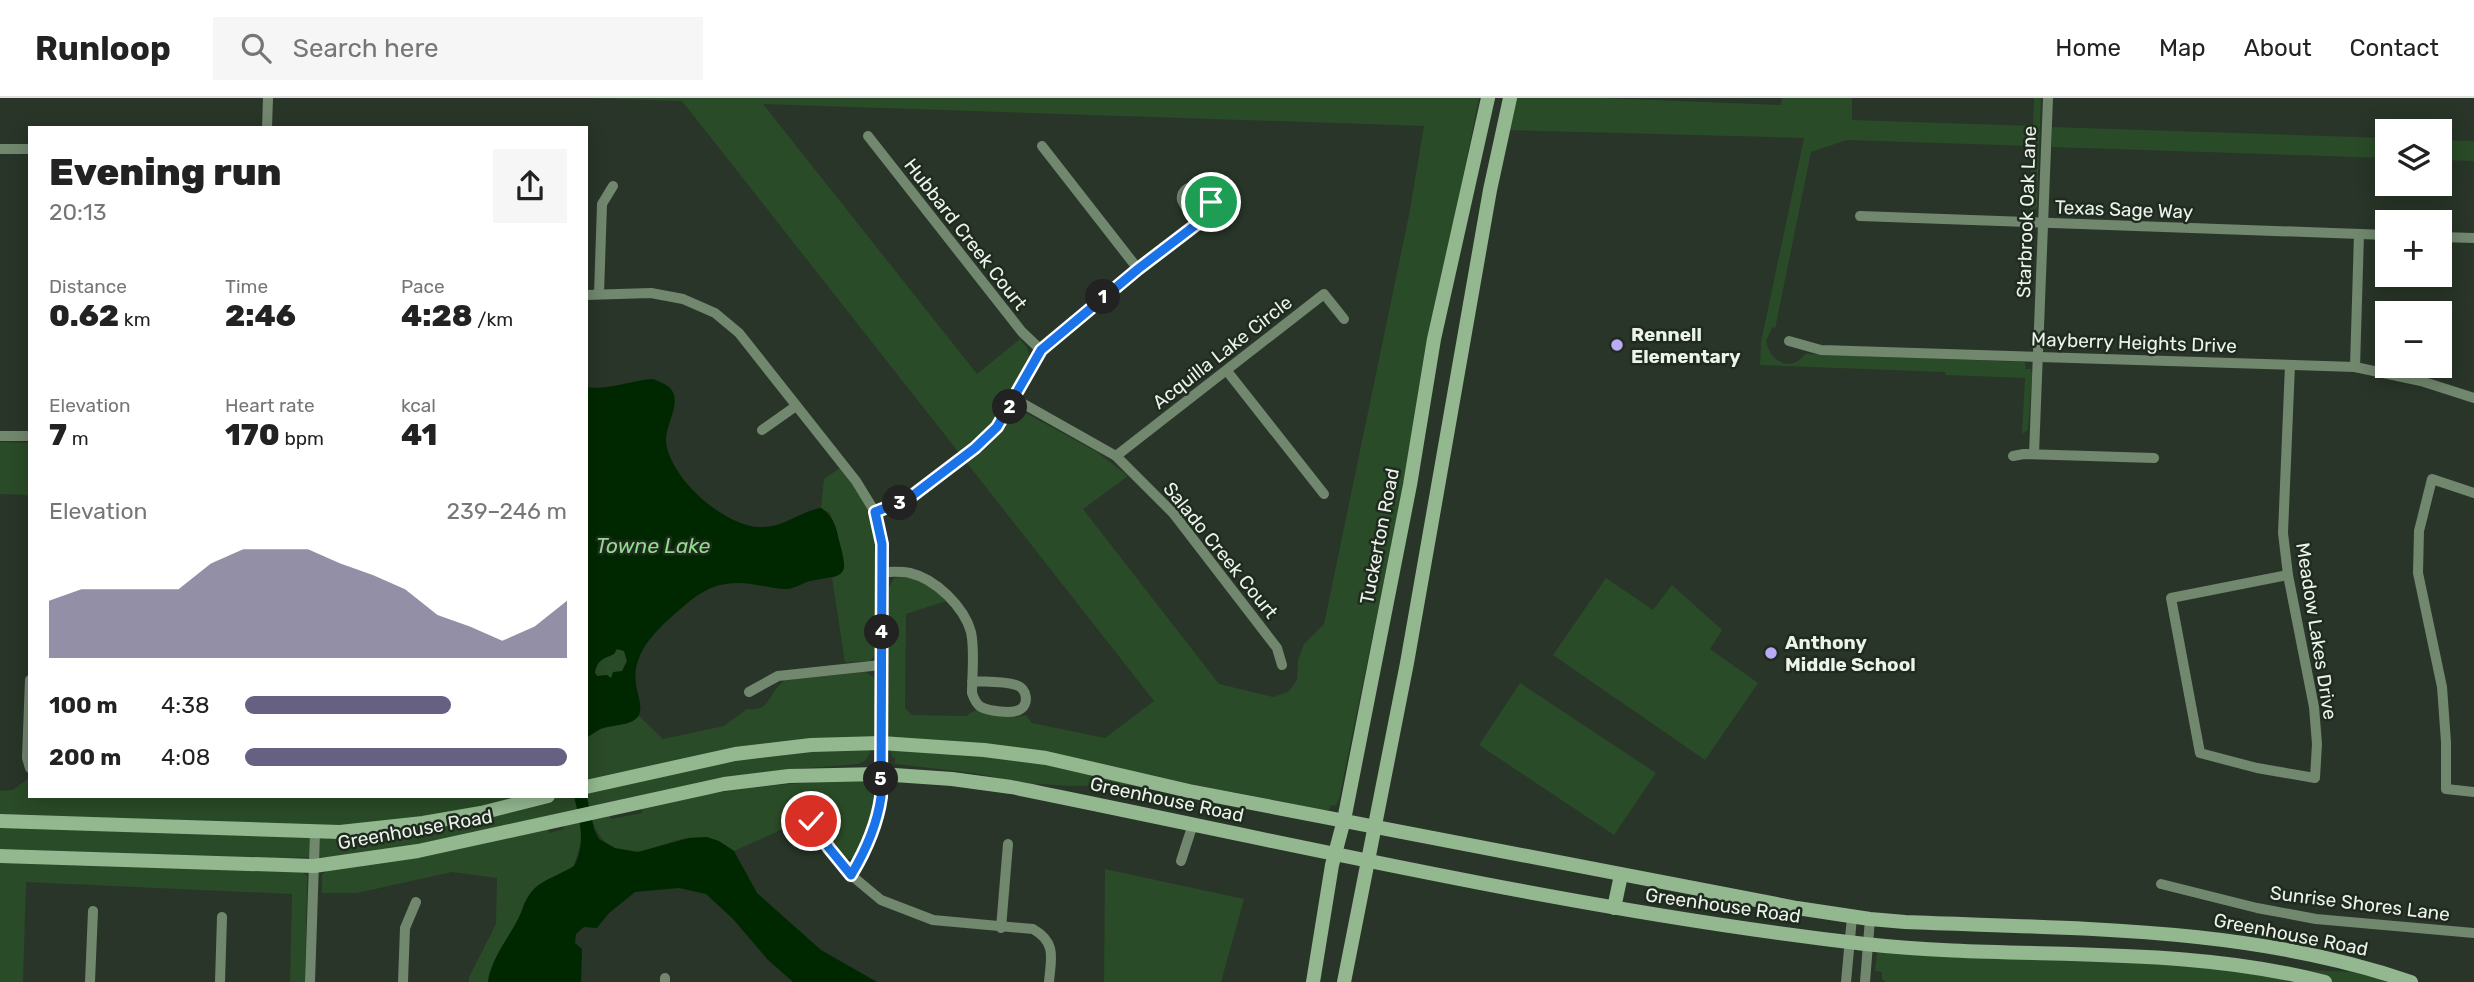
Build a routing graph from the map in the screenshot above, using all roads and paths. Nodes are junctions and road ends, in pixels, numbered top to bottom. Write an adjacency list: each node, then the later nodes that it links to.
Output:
1 (268, 98): 5 (street)
2 (1488, 98): 10 (main road, Tuckerton Road)
3 (1510, 98): 11 (main road)
4 (2048, 98): 14 (street, Starbrook Oak Lane)
5 (267, 126)
6 (868, 136): 25 (street, Hubbard Creek Court)
7 (1042, 146): 20 (street)
8 (0, 149): 9 (street)
9 (28, 149)
10 (1472, 169): 11 (main road); 56 (main road, Tuckerton Road)
11 (1494, 175): 60 (main road)
12 (613, 186): 21 (street)
13 (1860, 216): 14 (street, Texas Sage Way)
14 (2043, 223): 16 (street, Texas Sage Way); 26 (street, Starbrook Oak Lane)
15 (1198, 224): 20 (street)
16 (2359, 234): 17 (street, Texas Sage Way); 28 (street)
17 (2375, 234)
18 (2452, 237): 19 (street)
19 (2474, 238)
20 (1138, 269): 25 (street)
21 (598, 294): 22 (street); 32 (street)
22 (588, 295)
23 (1344, 319): 29 (street, Acquilla Lake Circle)
24 (1789, 341): 26 (street, Mayberry Heights Drive)
25 (1041, 350): 31 (street)
26 (2038, 356): 27 (street, Mayberry Heights Drive); 36 (street, Starbrook Oak Lane)
27 (2290, 365): 28 (street, Mayberry Heights Drive); 44 (street, Meadow Lakes Drive)
28 (2355, 367): 30 (street, Mayberry Heights Drive)
29 (1227, 371): 37 (street, Acquilla Lake Circle); 41 (street)
30 (2474, 398)
31 (1015, 399): 37 (street, Salado Creek Court); 42 (street)
32 (796, 406): 33 (street); 42 (street)
33 (762, 430)
34 (0, 436): 35 (street)
35 (28, 436)
36 (2034, 454): 38 (street); 39 (street)
37 (1116, 456): 46 (street, Salado Creek Court)
38 (2013, 456)
39 (2154, 458)
40 (2474, 493): 54 (street)
41 (1324, 494)
42 (875, 512): 43 (street)
43 (882, 572): 45 (street); 47 (street)
44 (2288, 575): 44 (street, Meadow Lakes Drive)
45 (881, 665): 48 (street); 50 (street)
46 (1282, 665)
47 (972, 681): 47 (street)
48 (750, 692)
49 (28, 732): 51 (street)
50 (881, 743): 52 (street); 53 (main road, Greenhouse Road); 56 (main road, Greenhouse Road)
51 (28, 761)
52 (880, 774): 59 (main road, Greenhouse Road); 67 (main road, Greenhouse Road); 68 (street)
53 (591, 786)
54 (2474, 792)
55 (540, 798): 61 (main road, Greenhouse Road)
56 (1344, 820): 60 (main road, Greenhouse Road); 63 (main road, Tuckerton Road)
57 (0, 821): 61 (main road, Greenhouse Road)
58 (811, 821): 68 (street)
59 (1193, 824): 63 (main road, Greenhouse Road); 66 (street)
60 (1375, 826): 65 (main road); 69 (main road, Greenhouse Road)
61 (315, 832): 67 (street)
62 (1008, 844): 77 (street)
63 (1335, 853): 65 (main road, Greenhouse Road); 88 (main road, Tuckerton Road)
64 (0, 856): 67 (main road, Greenhouse Road)
65 (1367, 860): 72 (main road, Greenhouse Road); 89 (main road)
66 (1181, 861)
67 (314, 866): 85 (street)
68 (851, 875): 77 (street)
69 (1621, 875): 72 (main road); 75 (main road, Greenhouse Road)
70 (2161, 884): 79 (street, Sunrise Shores Lane)
71 (416, 902): 86 (street)
72 (1614, 908): 80 (main road, Greenhouse Road)
73 (93, 911): 83 (street)
74 (222, 917): 84 (street)
75 (1852, 917): 76 (main road, Greenhouse Road); 80 (street)
76 (1870, 919): 78 (main road, Greenhouse Road); 81 (street)
77 (1001, 928): 87 (street)
78 (2127, 932): 82 (main road); 93 (main road, Greenhouse Road)
79 (2474, 933)
80 (1850, 942): 81 (main road, Greenhouse Road); 90 (street)
81 (1868, 944): 82 (main road, Greenhouse Road); 91 (street)
82 (2126, 957): 92 (main road, Greenhouse Road)
83 (90, 982)
84 (220, 982)
85 (310, 982)
86 (403, 982)
87 (1049, 982)
88 (1313, 982)
89 (1344, 982)
90 (1846, 982)
91 (1865, 982)
92 (2325, 982)
93 (2411, 982)

